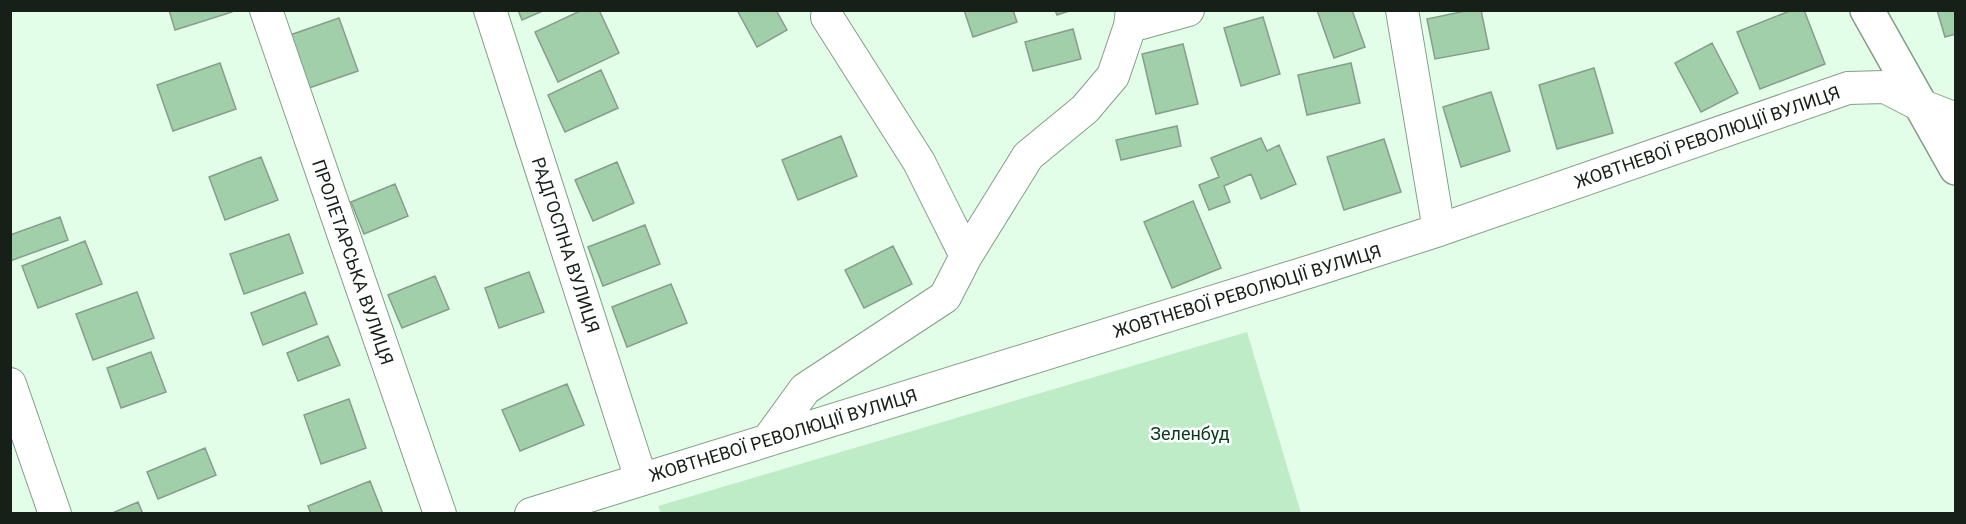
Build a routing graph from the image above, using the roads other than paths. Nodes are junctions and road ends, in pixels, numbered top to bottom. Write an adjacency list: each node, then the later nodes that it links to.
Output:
1 (266, 10): 17 (street, ПРОЛЕТАРСЬКА ВУЛИЦЯ)
2 (490, 10): 15 (street, РАДГОСПНА ВУЛИЦЯ)
3 (1188, 10): 7 (street)
4 (1402, 10): 11 (street)
5 (1867, 10): 8 (street)
6 (827, 16): 12 (street)
7 (1131, 18): 12 (street)
8 (1920, 105): 9 (street, ЖОВТНЕВОЇ РЕВОЛЮЦІЇ ВУЛИЦЯ); 10 (street); 11 (street, ЖОВТНЕВОЇ РЕВОЛЮЦІЇ ВУЛИЦЯ)
9 (1956, 119)
10 (1956, 168)
11 (1439, 230): 14 (street, ЖОВТНЕВОЇ РЕВОЛЮЦІЇ ВУЛИЦЯ)
12 (966, 256): 14 (street)
13 (10, 384): 16 (street)
14 (768, 440): 15 (street, ЖОВТНЕВОЇ РЕВОЛЮЦІЇ ВУЛИЦЯ)
15 (641, 479): 18 (street, ЖОВТНЕВОЇ РЕВОЛЮЦІЇ ВУЛИЦЯ)
16 (55, 513)
17 (440, 513)
18 (531, 513)

